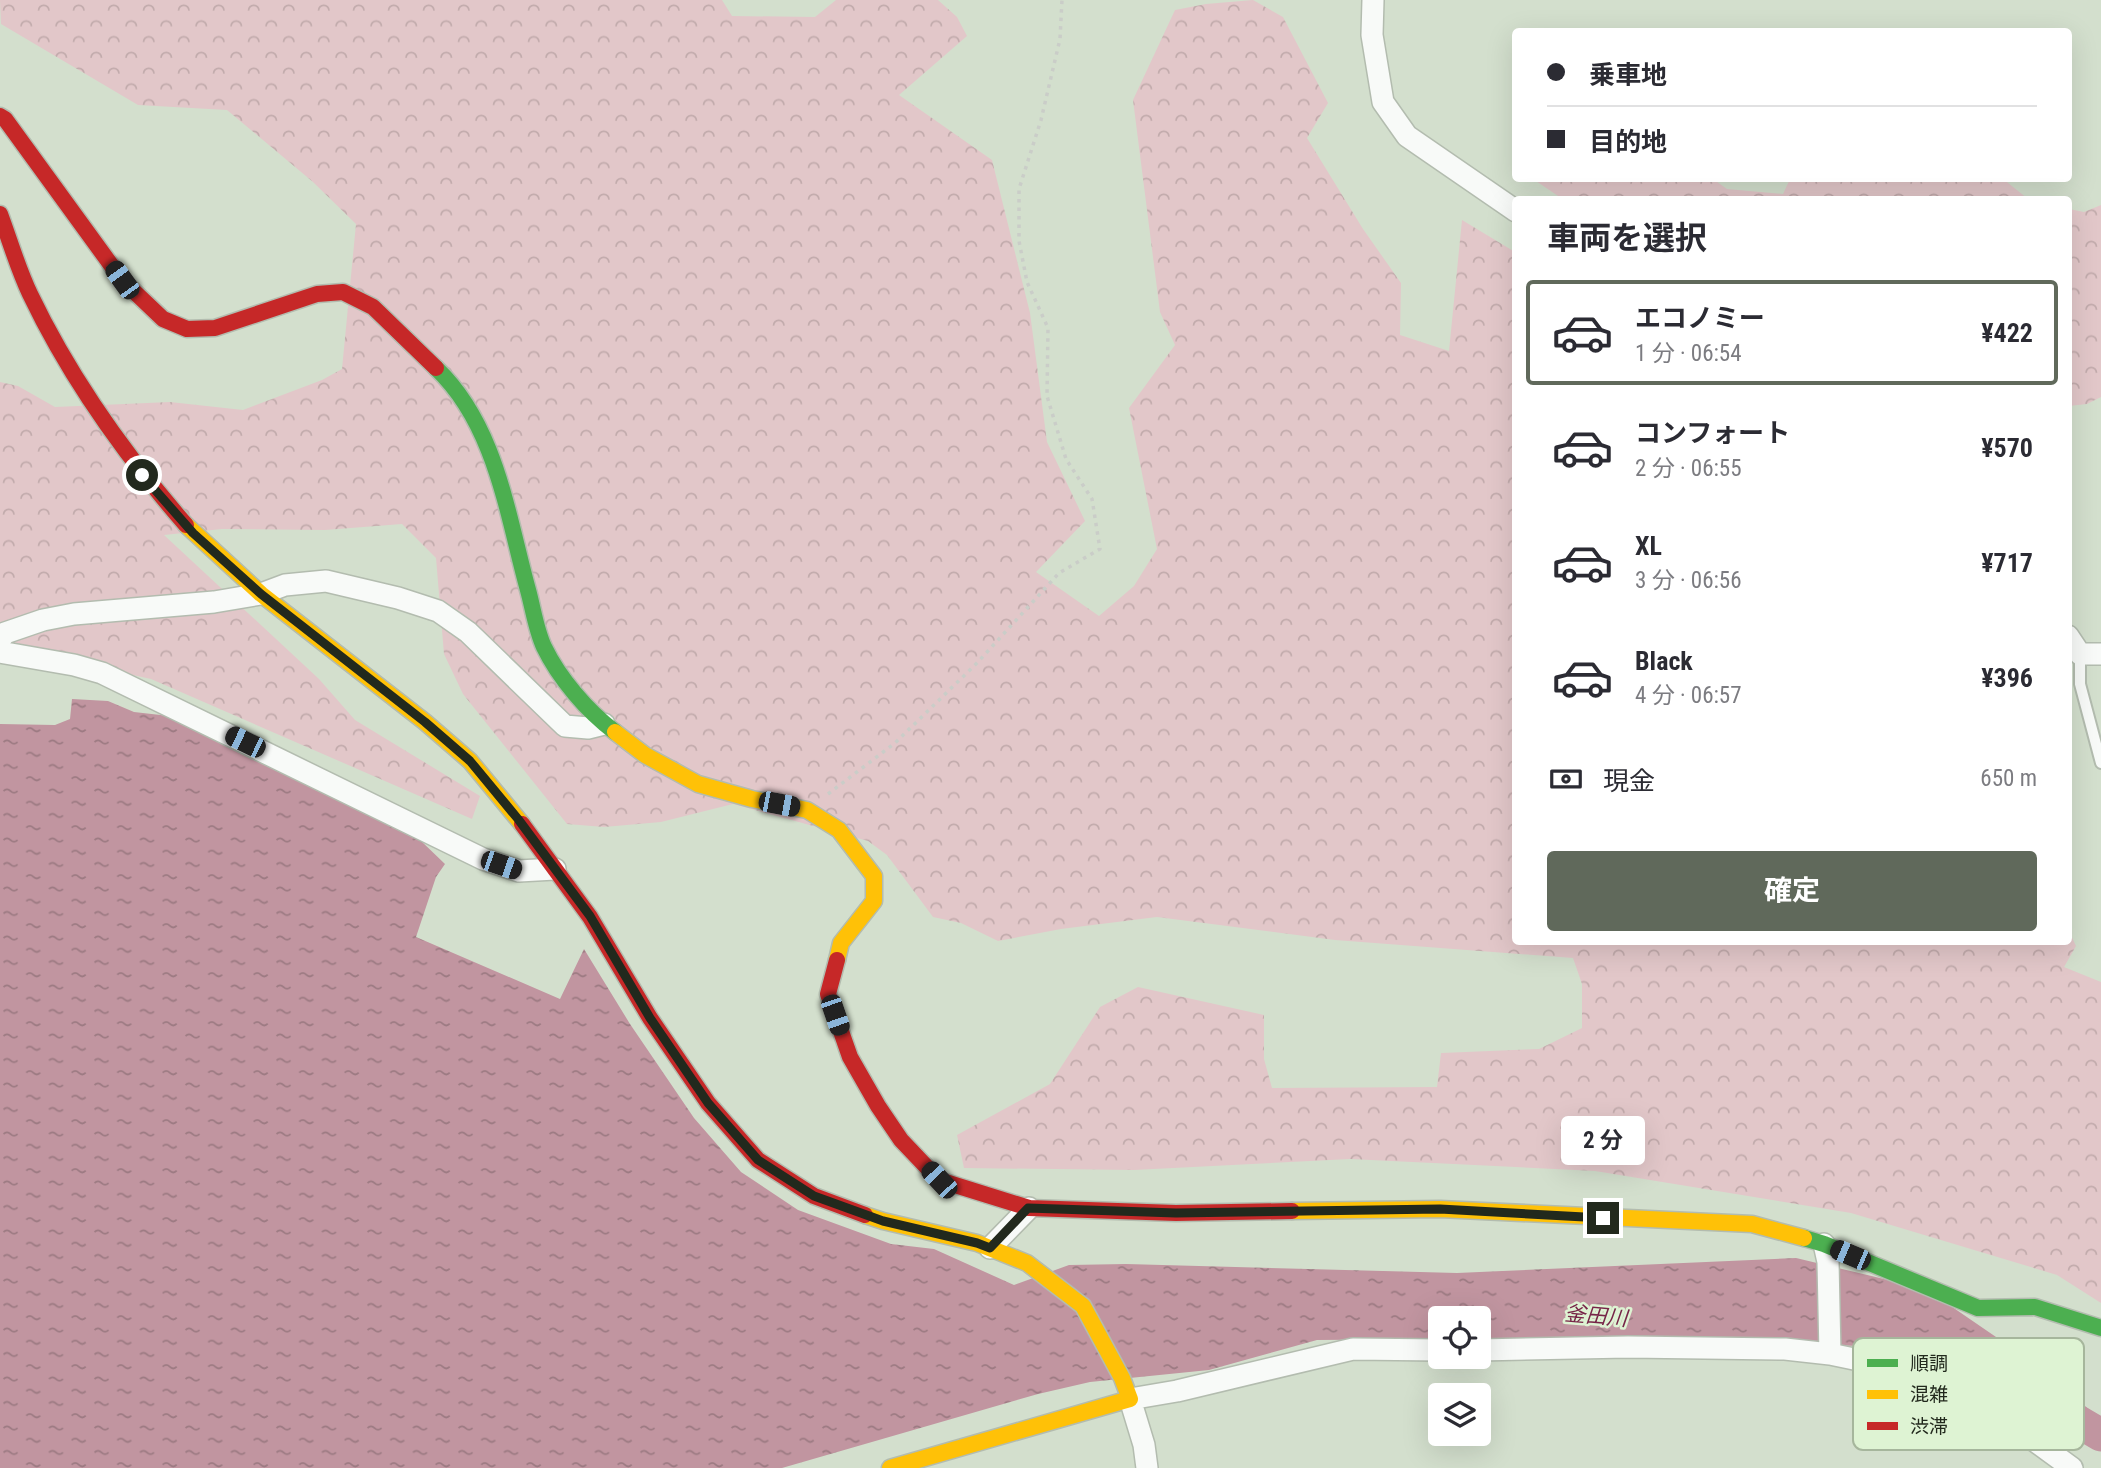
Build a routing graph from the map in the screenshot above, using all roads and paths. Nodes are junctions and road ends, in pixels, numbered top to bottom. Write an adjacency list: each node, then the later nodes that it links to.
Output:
1 (1062, 0): 12 (path)
2 (1373, 0): 4 (street)
3 (0, 116): 10 (street)
4 (1512, 208)
5 (0, 215): 6 (street)
6 (261, 594): 7 (street); 10 (street); 13 (street)
7 (0, 640)
8 (2083, 648): 11 (lane)
9 (0, 652): 13 (street)
10 (604, 724): 12 (street)
11 (2101, 763)
12 (807, 810): 14 (street)
13 (555, 869): 15 (street)
14 (1028, 1208): 15 (street); 16 (street)
15 (990, 1248): 22 (street)
16 (1826, 1253): 17 (street); 20 (street)
17 (2101, 1328)
18 (1428, 1350): 22 (street)
19 (1491, 1350): 20 (street)
20 (1830, 1351): 21 (street)
21 (1853, 1356)
22 (1130, 1399): 24 (street); 25 (street)
23 (2047, 1450): 26 (street)
24 (890, 1468)
25 (1147, 1468)
26 (2072, 1468)

